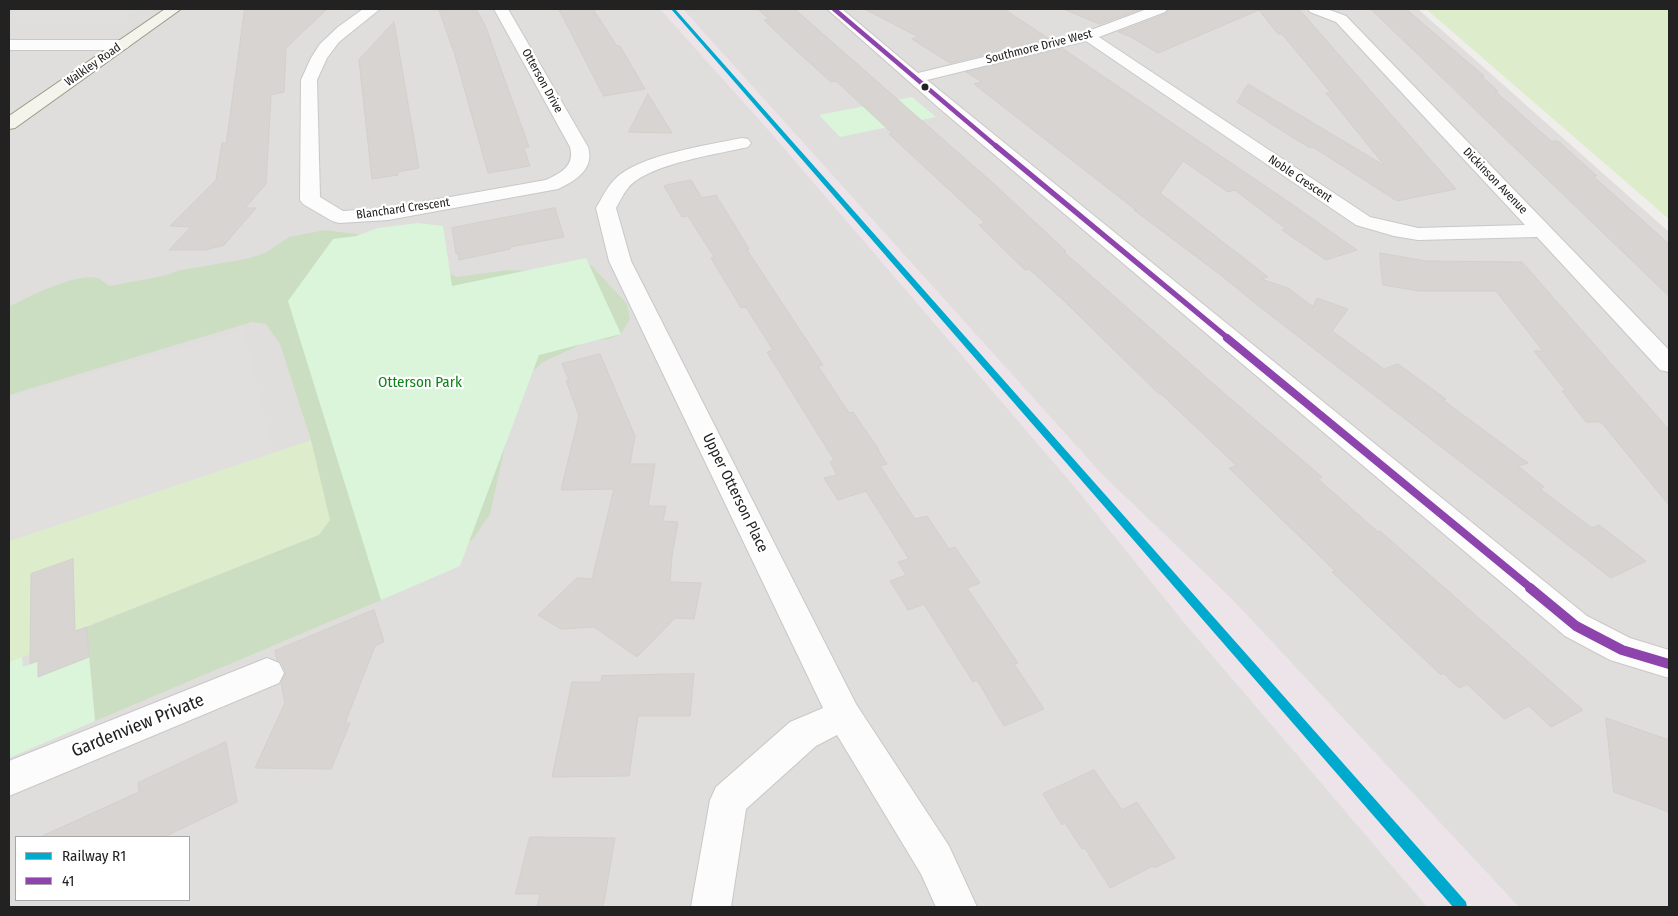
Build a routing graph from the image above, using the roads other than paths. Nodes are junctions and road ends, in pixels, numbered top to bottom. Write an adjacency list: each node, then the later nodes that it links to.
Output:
1 (174, 9): 9 (main road, Walkley Road)
2 (373, 9): 13 (street, Blanchard Crescent)
3 (501, 9): 13 (street, Otterson Drive)
4 (834, 9): 10 (street)
5 (1160, 9): 7 (street, Southmore Drive West)
6 (1315, 9): 14 (street, Dickinson Avenue)
7 (1088, 36): 10 (street, Southmore Drive West); 14 (street, Noble Crescent)
8 (9, 45): 9 (street)
9 (122, 46): 11 (main road, Walkley Road)
10 (916, 78): 16 (street)
11 (10, 124)
12 (742, 143): 18 (street, Upper Otterson Place)
13 (581, 153)
14 (1542, 231): 15 (street, Dickinson Avenue)
15 (1669, 364)
16 (1669, 664)
17 (267, 673): 19 (street, Gardenview Private)
18 (844, 715): 20 (street); 21 (street, Upper Otterson Place)
19 (9, 779)
20 (711, 907)
21 (957, 907)

